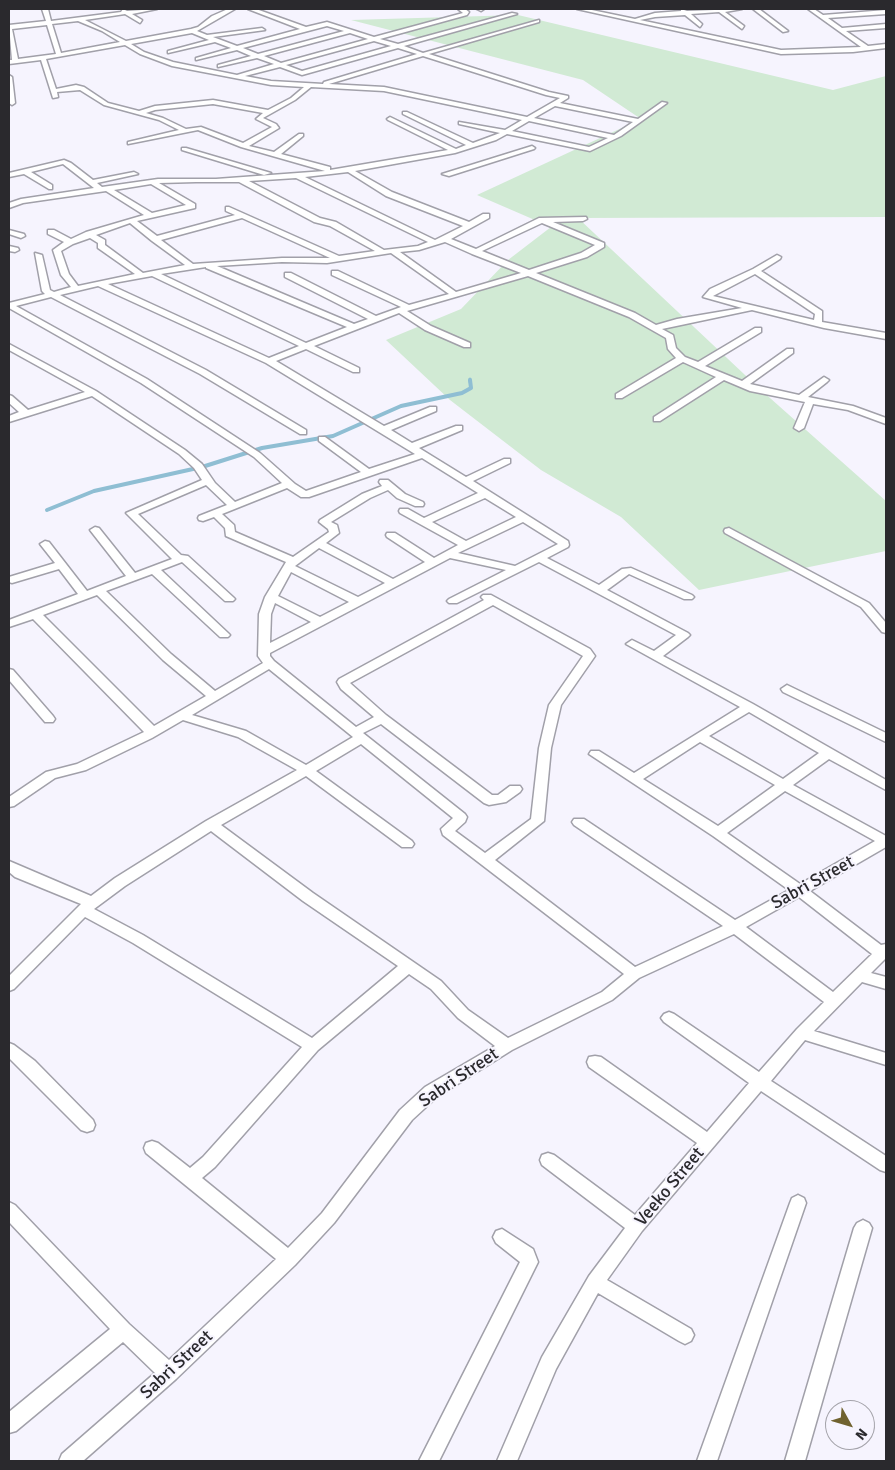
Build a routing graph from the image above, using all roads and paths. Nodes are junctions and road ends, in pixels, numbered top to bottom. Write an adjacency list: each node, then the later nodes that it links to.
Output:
1 (45, 9): 19 (street)
2 (154, 9): 11 (street)
3 (232, 9): 28 (street)
4 (251, 9): 26 (street)
5 (461, 9): 32 (street)
6 (580, 9): 17 (street)
7 (739, 9): 10 (street)
8 (756, 9): 29 (street)
9 (811, 9): 15 (street)
10 (719, 10): 12 (street); 24 (street)
11 (123, 11): 16 (street); 20 (street)
12 (684, 11): 17 (street); 21 (street)
13 (886, 12): 15 (street)
14 (514, 14): 35 (street)
15 (822, 17): 27 (street)
16 (79, 19): 19 (street); 34 (street)
17 (633, 20): 38 (street)
18 (537, 21): 40 (street)
19 (50, 22): 23 (street); 41 (street)
20 (140, 22)
21 (700, 25)
22 (886, 26): 27 (street)
23 (9, 27): 45 (street)
24 (742, 27)
25 (262, 30): 31 (street)
26 (306, 30): 30 (street); 37 (street)
27 (841, 30): 38 (street)
28 (192, 31): 31 (street); 34 (street)
29 (785, 31)
30 (348, 32): 32 (street); 42 (street)
31 (205, 36): 33 (street)
32 (372, 38): 35 (street); 46 (street)
33 (214, 40): 37 (street); 39 (street)
34 (127, 43): 41 (street); 49 (street)
35 (396, 46): 40 (street); 48 (street)
36 (886, 46): 38 (street)
37 (236, 48): 42 (street); 44 (street)
38 (866, 48)
39 (170, 52)
40 (422, 54): 52 (street); 55 (street)
41 (59, 55): 43 (street)
42 (256, 56): 46 (street); 47 (street)
43 (43, 58): 45 (street); 56 (street)
44 (198, 59)
45 (12, 62)
46 (278, 65): 48 (street); 49 (street)
47 (220, 66)
48 (302, 73): 51 (street)
49 (237, 77): 51 (street)
50 (9, 78): 53 (street)
51 (270, 83): 52 (street)
52 (313, 86): 57 (street); 60 (street)
53 (12, 103)
54 (664, 103): 61 (street)
55 (553, 104): 60 (street); 61 (street)
56 (141, 112): 57 (street); 63 (street)
57 (269, 112): 68 (street)
58 (405, 113): 72 (street)
59 (390, 119): 71 (street)
60 (528, 119): 64 (street); 66 (street)
61 (639, 121): 66 (street)
62 (461, 123): 64 (street)
63 (183, 130): 67 (street); 68 (street)
64 (506, 132): 66 (street); 72 (street)
65 (301, 135): 75 (street)
66 (615, 137)
67 (130, 144)
68 (243, 146): 75 (street)
69 (532, 148): 74 (street)
70 (184, 149): 75 (street)
71 (458, 150): 72 (street); 76 (street)
72 (471, 150)
73 (478, 158): 74 (street)
74 (487, 162): 81 (street)
75 (273, 166): 78 (street); 82 (street); 83 (street)
76 (349, 170): 78 (street); 96 (street)
77 (25, 171): 79 (street); 84 (street); 86 (street)
78 (334, 171): 82 (street)
79 (9, 174)
80 (134, 174): 84 (street)
81 (446, 174)
82 (297, 176): 104 (street)
83 (241, 180): 85 (street); 106 (street)
84 (91, 182): 87 (street)
85 (152, 182): 87 (street); 91 (street)
86 (50, 187)
87 (104, 189): 88 (street); 91 (street)
88 (9, 206)
89 (229, 209): 90 (street)
90 (243, 215): 101 (street); 110 (street)
91 (151, 216): 94 (street)
92 (486, 216): 96 (street)
93 (583, 219): 95 (street)
94 (132, 220): 99 (street); 101 (street)
95 (542, 220): 107 (street); 114 (street)
96 (469, 225): 102 (street)
97 (9, 232): 100 (street)
98 (51, 232): 103 (street)
99 (89, 234): 103 (street); 117 (street)
100 (21, 236)
101 (155, 239): 112 (street)
102 (445, 239): 104 (street); 107 (street)
103 (70, 242): 120 (street)
104 (434, 242): 105 (street)
105 (393, 251): 106 (street); 122 (street)
106 (383, 252): 110 (street)
107 (476, 252): 114 (street)
108 (38, 255): 121 (street)
109 (777, 258): 113 (street)
110 (338, 260): 111 (street)
111 (207, 265): 112 (street); 127 (street)
112 (192, 266): 115 (street)
113 (756, 271): 123 (street); 126 (street)
114 (527, 272): 122 (street); 128 (street)
115 (152, 273): 117 (street); 132 (street)
116 (335, 273): 124 (street)
117 (142, 275): 119 (street)
118 (288, 275): 125 (street)
119 (99, 283): 120 (street); 136 (street)
120 (76, 288): 121 (street)
121 (52, 293): 154 (street); 162 (street)
122 (455, 294): 124 (street)
123 (754, 308): 126 (street); 128 (street)
124 (404, 309): 125 (street); 131 (street)
125 (376, 319): 127 (street)
126 (818, 323): 130 (street)
127 (354, 327): 132 (street)
128 (656, 328): 135 (street)
129 (758, 330): 137 (street)
130 (886, 336)
131 (467, 345)
132 (308, 346): 136 (street); 138 (street)
133 (11, 350): 142 (street)
134 (790, 351): 141 (street)
135 (682, 359): 137 (street); 143 (street)
136 (268, 361): 153 (street)
137 (698, 366): 139 (street)
138 (356, 370)
139 (724, 376): 141 (street); 149 (street)
140 (824, 380): 145 (street)
141 (744, 384): 145 (street)
142 (93, 393): 147 (street); 160 (street)
143 (619, 396)
144 (9, 398): 147 (street)
145 (806, 399): 150 (street); 152 (street)
146 (433, 409): 153 (street)
147 (26, 413): 148 (street)
148 (9, 419)
149 (657, 419)
150 (886, 421)
151 (458, 428): 156 (street)
152 (799, 428)
153 (384, 429): 156 (street)
154 (303, 432)
155 (322, 439): 159 (street)
156 (412, 447): 157 (street)
157 (423, 454): 159 (street); 161 (street)
158 (507, 460): 161 (street)
159 (371, 473): 162 (street); 163 (street)
160 (208, 481): 166 (street); 180 (street)
161 (465, 481): 164 (street)
162 (289, 484): 166 (street)
163 (390, 486): 165 (street); 175 (street)
164 (484, 494): 170 (street); 171 (street)
165 (418, 504)
166 (234, 506): 168 (street)
167 (404, 511): 171 (street)
168 (215, 513): 169 (street); 182 (street)
169 (202, 518)
170 (523, 518): 177 (street); 179 (street)
171 (423, 522): 177 (street)
172 (95, 530): 186 (street)
173 (729, 530): 202 (street)
174 (391, 535): 181 (street)
175 (318, 543): 182 (street); 188 (street)
176 (45, 544): 183 (street)
177 (466, 544): 178 (street)
178 (447, 554): 181 (street); 185 (street)
179 (539, 558): 185 (street); 191 (street)
180 (179, 559): 184 (street); 195 (street)
181 (433, 562): 188 (street)
182 (291, 564): 193 (street); 198 (street)
183 (61, 565): 187 (street); 192 (street)
184 (153, 569): 186 (street); 203 (street)
185 (516, 569): 190 (street)
186 (133, 577): 189 (street)
187 (12, 580)
188 (393, 584): 198 (street)
189 (99, 590): 192 (street); 210 (street)
190 (475, 590): 196 (street); 197 (street)
191 (599, 590): 194 (street); 206 (street)
192 (85, 595): 199 (street)
193 (272, 597): 200 (street); 205 (street)
194 (688, 597)
195 (229, 599)
196 (493, 600): 213 (street); 232 (street)
197 (453, 601)
198 (358, 602): 200 (street)
199 (35, 614): 201 (street); 215 (street)
200 (321, 622): 205 (street)
201 (9, 624)
202 (886, 630)
203 (224, 635)
204 (632, 644): 206 (street)
205 (264, 651): 207 (street)
206 (655, 656): 211 (street)
207 (270, 664): 210 (street); 216 (street)
208 (9, 673): 214 (street)
209 (787, 689): 218 (street)
210 (215, 697): 212 (street)
211 (749, 707): 217 (street); 219 (street)
212 (183, 716): 215 (street); 221 (street)
213 (382, 718): 216 (street); 225 (street)
214 (49, 719)
215 (152, 732): 226 (street)
216 (358, 735): 221 (street); 232 (street)
217 (700, 736): 222 (street); 223 (street)
218 (886, 738)
219 (828, 753): 223 (street); 224 (street)
220 (595, 754): 222 (street)
221 (306, 770): 228 (street); 231 (street)
222 (634, 779): 229 (street)
223 (784, 785): 229 (street); 230 (street)
224 (886, 786)
225 (515, 789)
226 (9, 803)
227 (579, 822): 236 (street)
228 (211, 824): 235 (street); 238 (street)
229 (718, 833): 234 (street)
230 (886, 841): 234 (street, Sabri Street)
231 (407, 844)
232 (486, 860): 239 (street)
233 (9, 866): 235 (street)
234 (800, 891): 236 (street, Sabri Street); 237 (street)
235 (88, 907): 242 (street); 246 (street)
236 (735, 927): 239 (street, Sabri Street); 243 (street)
237 (884, 951): 240 (street, Veeko Street)
238 (409, 965): 246 (street); 247 (street)
239 (634, 974): 247 (street, Sabri Street)
240 (860, 976): 241 (street); 243 (street, Veeko Street)
241 (886, 983)
242 (9, 985)
243 (834, 1002): 245 (street, Veeko Street)
244 (669, 1018): 251 (street)
245 (802, 1033): 249 (street); 251 (street, Veeko Street)
246 (313, 1046): 257 (street)
247 (507, 1046): 263 (street, Sabri Street)
248 (9, 1049): 252 (street)
249 (886, 1059)
250 (596, 1062): 253 (street)
251 (760, 1082): 253 (street, Veeko Street); 256 (street)
252 (87, 1125)
253 (708, 1142): 260 (street, Veeko Street)
254 (152, 1148): 257 (street)
255 (548, 1160): 260 (street)
256 (886, 1165)
257 (190, 1178): 263 (street)
258 (798, 1203): 272 (street)
259 (9, 1210): 265 (street)
260 (636, 1226): 264 (street, Veeko Street)
261 (863, 1228): 273 (street)
262 (502, 1237): 270 (street)
263 (289, 1259): 267 (street, Sabri Street)
264 (595, 1282): 266 (street); 271 (street, Veeko Street)
265 (123, 1330): 267 (street); 268 (street)
266 (685, 1334)
267 (169, 1373): 269 (street, Sabri Street)
268 (9, 1424)
269 (69, 1461)
270 (429, 1461)
271 (507, 1461)
272 (707, 1461)
273 (795, 1461)

